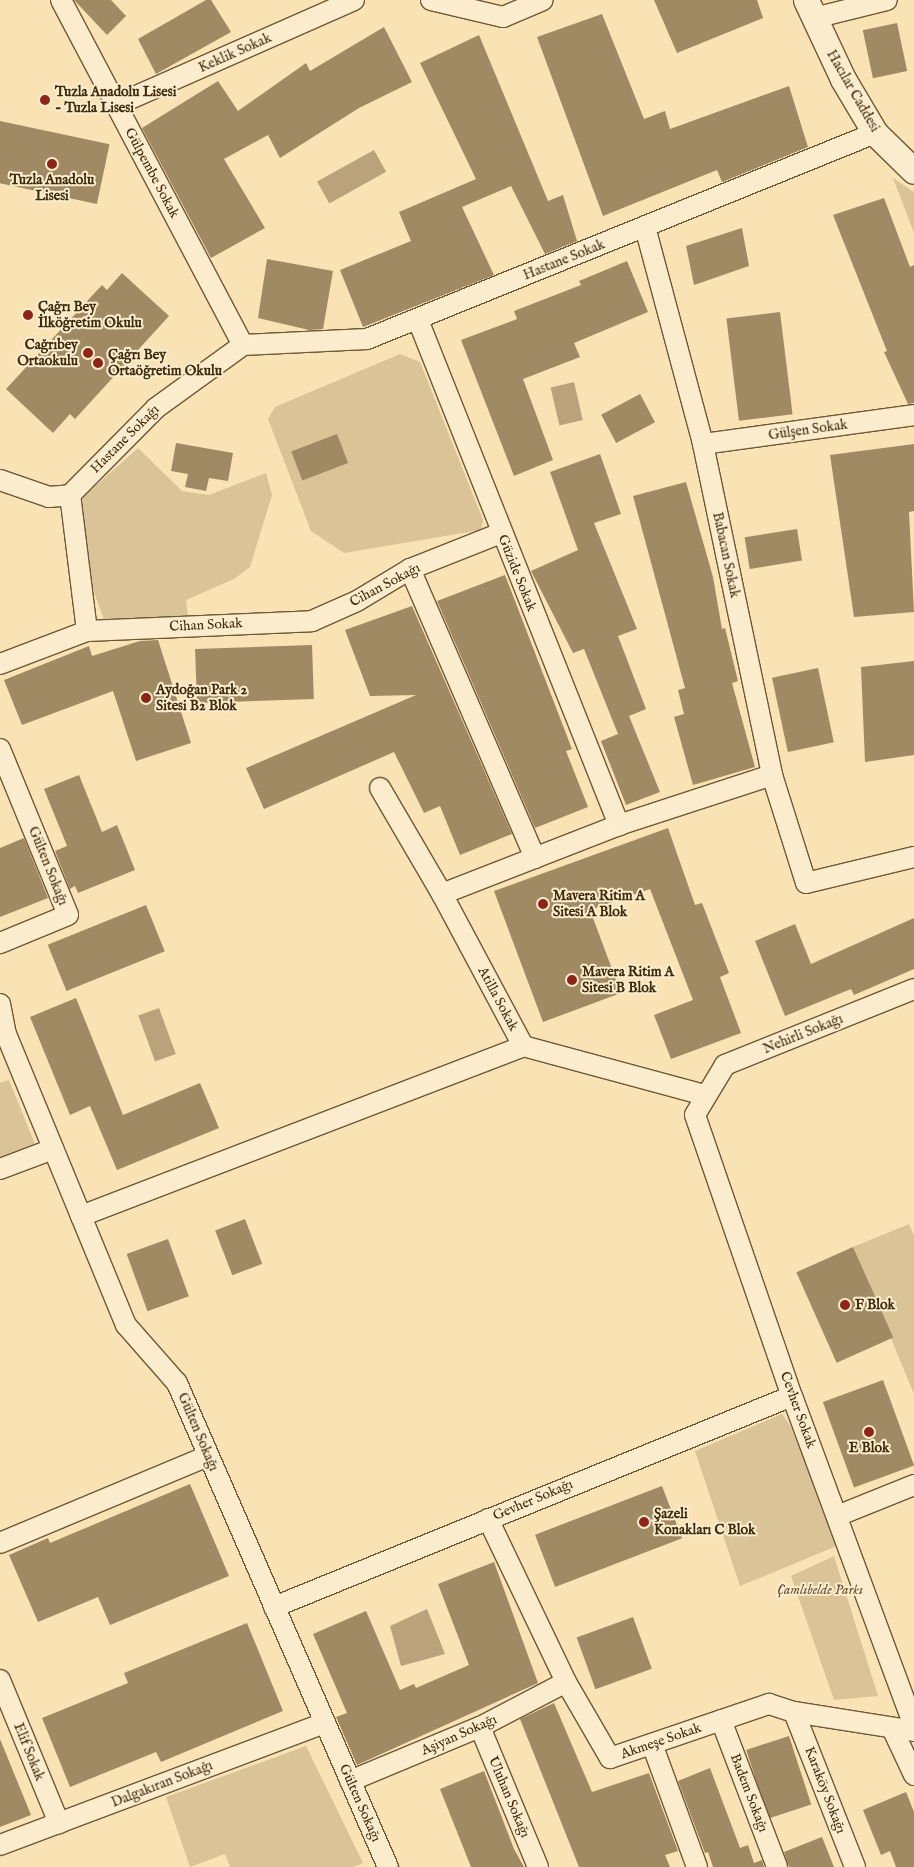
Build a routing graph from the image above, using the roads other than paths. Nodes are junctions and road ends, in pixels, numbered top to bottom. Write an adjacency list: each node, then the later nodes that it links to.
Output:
1 (61, 0): 7 (street, Gülpembe Sokak)
2 (354, 0): 7 (street, Keklik Sokak)
3 (431, 0): 4 (street)
4 (543, 0)
5 (887, 0): 6 (street)
6 (810, 9): 8 (street, Hacılar Caddesi)
7 (116, 105): 12 (street, Gülpembe Sokak)
8 (876, 133): 9 (street, Hacılar Caddesi); 10 (street, Hastane Sokak)
9 (913, 170)
10 (645, 227): 11 (street, Hastane Sokak); 14 (street, Babacan Sokak)
11 (418, 320): 12 (street, Hastane Sokak); 17 (street, Güzide Sokak)
12 (243, 345): 16 (street, Hastane Sokağı)
13 (914, 415): 14 (street, Gülşen Sokak)
14 (703, 444): 23 (street, Babacan Sokak)
15 (0, 480): 16 (street)
16 (70, 495): 20 (street)
17 (501, 533): 18 (street, Cihan Sokağı); 25 (street, Güzide Sokak)
18 (410, 569): 19 (street, Cihan Sokağı); 27 (street)
19 (325, 615): 20 (street, Cihan Sokak)
20 (87, 631): 21 (street, Cihan Sokak)
21 (0, 664)
22 (0, 749): 29 (street, Gülten Sokağı)
23 (772, 775): 25 (street); 26 (street, Babacan Sokak)
24 (380, 788): 28 (street, Atilla Sokak)
25 (619, 824): 27 (street)
26 (914, 857)
27 (535, 858): 28 (street)
28 (442, 894): 32 (street, Atilla Sokak)
29 (0, 943)
30 (914, 989): 33 (street, Nehirli Sokağı)
31 (0, 1004): 34 (street, Gülten Sokağı)
32 (523, 1046): 33 (street, Atilla Sokak); 36 (street)
33 (706, 1095): 37 (street, Cevher Sokak)
34 (53, 1149): 35 (street); 36 (street, Gülten Sokağı)
35 (0, 1169)
36 (81, 1216): 38 (street, Gülten Sokağı)
37 (792, 1396): 40 (street, Cevher Sokak); 41 (street, Gevher Sokağı)
38 (208, 1456): 42 (street); 43 (street, Gülten Sokağı)
39 (914, 1485): 40 (street)
40 (837, 1516): 49 (street, Cevher Sokak)
41 (488, 1519): 43 (street, Gevher Sokağı); 45 (street, Akmeşe Sokak)
42 (0, 1543)
43 (274, 1608): 48 (street, Gülten Sokağı)
44 (0, 1680): 56 (street, Elif Sokak)
45 (566, 1682): 50 (street, Aşiyan Sokağı); 53 (street, Akmeşe Sokak)
46 (794, 1712): 47 (street, Akmeşe Sokak); 51 (street, Akmeşe Sokak); 62 (street, Karaköy Sokağı)
47 (721, 1720): 53 (street, Akmeşe Sokak); 61 (street, Badem Sokağı)
48 (325, 1723): 55 (street, Gülten Sokağı); 56 (street, Dalgakıran Sokağı)
49 (914, 1725)
50 (480, 1727): 55 (street, Aşiyan Sokağı); 59 (street, Uluhan Sokağı)
51 (892, 1728): 52 (street, Akmeşe Sokak); 54 (street)
52 (914, 1731)
53 (652, 1744): 60 (street)
54 (914, 1775)
55 (350, 1781): 58 (street, Gülten Sokağı)
56 (59, 1824): 57 (street, Dalgakıran Sokağı)
57 (0, 1845)
58 (388, 1867)
59 (538, 1867)
60 (697, 1867)
61 (777, 1867)
62 (855, 1867)

